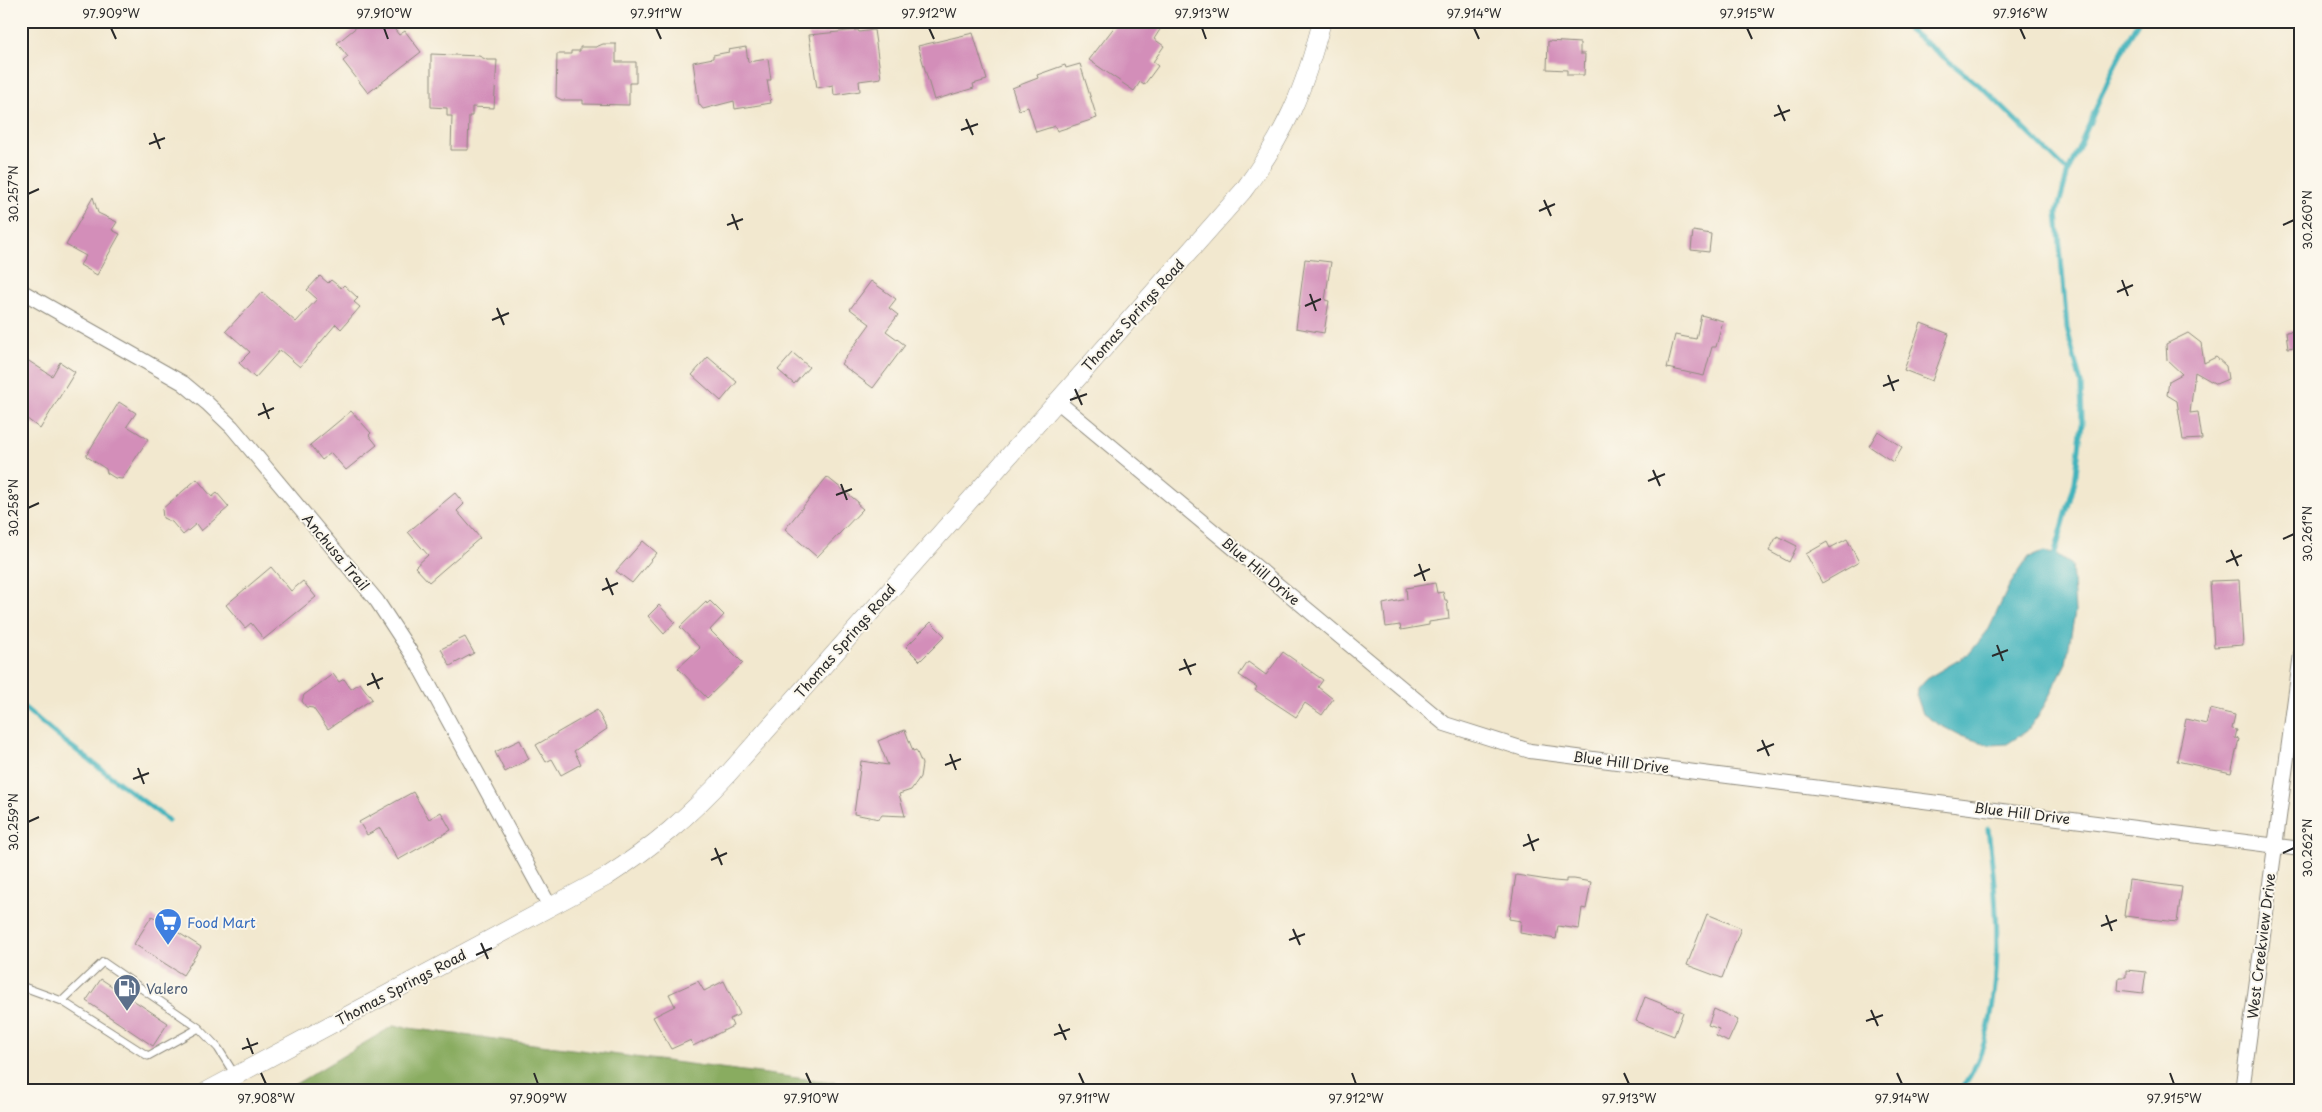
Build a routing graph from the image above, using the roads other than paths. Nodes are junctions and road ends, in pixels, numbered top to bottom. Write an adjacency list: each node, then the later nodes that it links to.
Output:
1 (1322, 21): 3 (street, Thomas Springs Road)
2 (21, 291): 7 (street, Anchusa Trail)
3 (1057, 401): 5 (street, Blue Hill Drive); 7 (street, Thomas Springs Road)
4 (2301, 654): 5 (street, West Creekview Drive)
5 (2274, 845): 6 (street, Blue Hill Drive); 13 (street, West Creekview Drive)
6 (2301, 849)
7 (549, 905): 11 (street, Thomas Springs Road)
8 (21, 986): 9 (lane)
9 (62, 1001): 10 (lane); 10 (lane)
10 (199, 1028): 11 (lane)
11 (235, 1075): 12 (street, Thomas Springs Road)
12 (207, 1091)
13 (2242, 1091)

